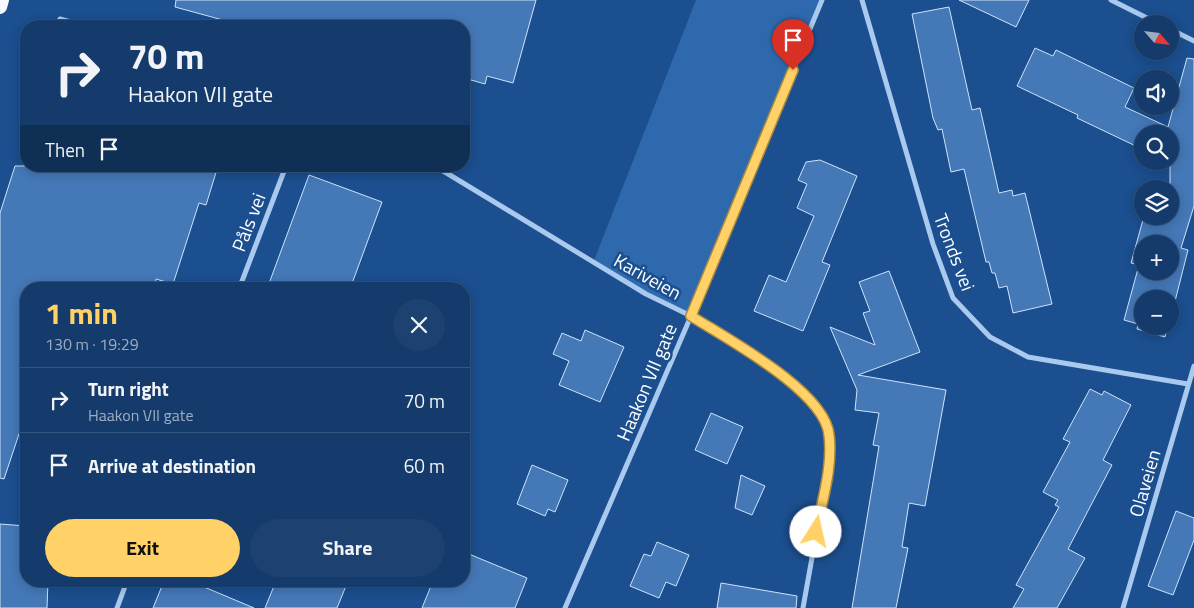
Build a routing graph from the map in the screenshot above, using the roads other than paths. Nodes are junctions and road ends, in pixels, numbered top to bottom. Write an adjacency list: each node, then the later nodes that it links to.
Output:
1 (2, 0): 5 (highway)
2 (822, 0): 14 (street, Haakon VII gate)
3 (862, 0): 16 (street, Tronds vei)
4 (1111, 0): 6 (street)
5 (0, 7)
6 (1141, 15)
7 (60, 19): 8 (street)
8 (64, 20)
9 (1179, 34): 10 (street)
10 (1194, 41)
11 (284, 172): 13 (street, Påls vei)
12 (445, 172): 14 (street, Kariveien)
13 (242, 282)
14 (691, 316): 19 (street, Haakon VII gate); 20 (street, Kariveien)
15 (1194, 366): 16 (street, Olaveien)
16 (1188, 384): 21 (street, Olaveien)
17 (125, 587): 18 (street)
18 (117, 608)
19 (565, 608)
20 (803, 608)
21 (1123, 608)

